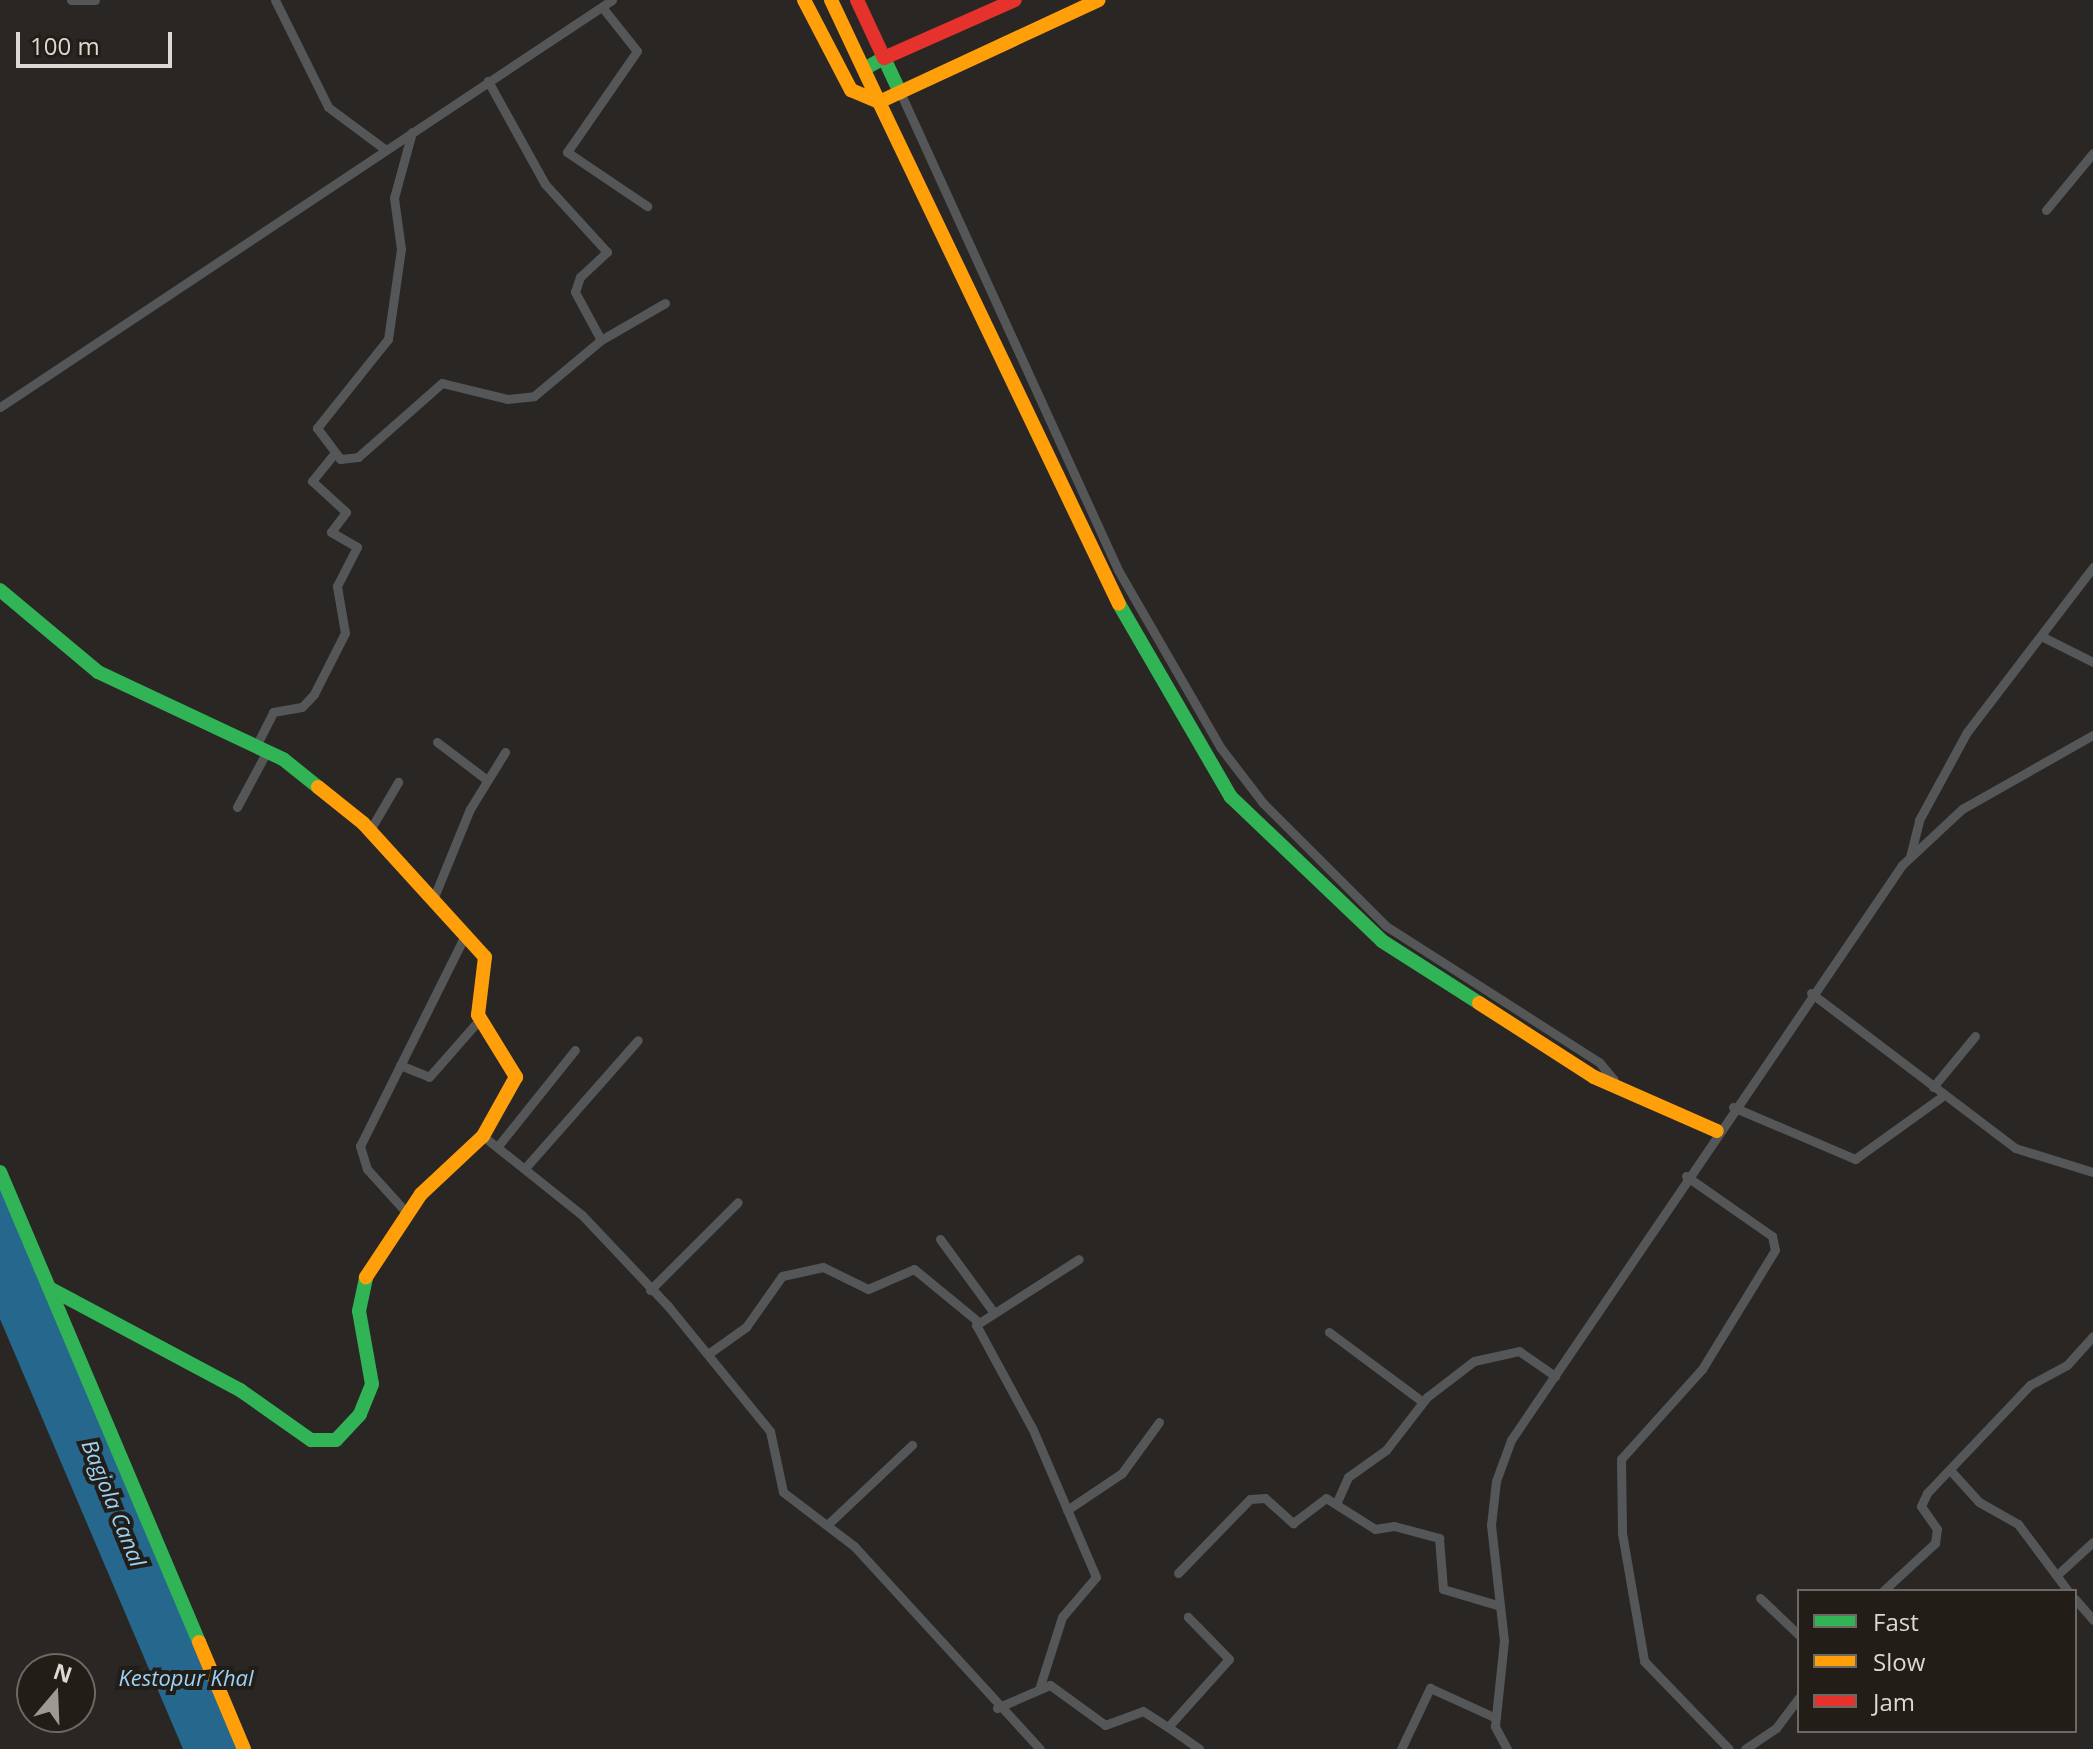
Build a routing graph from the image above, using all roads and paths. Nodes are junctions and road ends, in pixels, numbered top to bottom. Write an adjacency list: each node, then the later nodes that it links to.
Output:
1 (71, 0): 2 (street)
2 (95, 0)
3 (275, 0): 17 (street)
4 (612, 0): 10 (street)
5 (804, 0): 15 (street)
6 (831, 0): 12 (street)
7 (857, 0): 11 (street)
8 (1015, 0): 11 (street)
9 (1099, 0): 14 (street)
10 (602, 7): 13 (street); 19 (street)
11 (884, 58): 12 (street); 14 (street)
12 (864, 69): 15 (street)
13 (488, 81): 16 (street); 22 (street)
14 (900, 92): 15 (street); 46 (street)
15 (879, 102): 46 (street)
16 (412, 132): 17 (street); 24 (street)
17 (386, 150): 23 (street)
18 (2093, 153): 20 (street)
19 (647, 206)
20 (2046, 210)
21 (665, 303): 22 (street)
22 (601, 340): 24 (street)
23 (0, 407)
24 (334, 454): 31 (street)
25 (2093, 567): 27 (street)
26 (0, 590): 31 (street)
27 (2043, 637): 28 (street); 37 (street)
28 (2093, 662)
29 (2093, 735): 37 (street)
30 (437, 742): 33 (street)
31 (261, 749): 35 (street); 36 (street)
32 (505, 752): 33 (street)
33 (487, 780): 38 (street)
34 (398, 782): 36 (street)
35 (237, 807)
36 (370, 830): 38 (street)
37 (1910, 857): 40 (street)
38 (434, 897): 39 (street)
39 (466, 933): 41 (street); 45 (street)
40 (1811, 993): 47 (street); 49 (street)
41 (479, 1020): 45 (street); 51 (street)
42 (1975, 1036): 47 (street)
43 (638, 1040): 53 (street)
44 (575, 1050): 52 (street)
45 (400, 1065): 58 (street)
46 (1614, 1080): 50 (street)
47 (1933, 1087): 48 (street)
48 (1944, 1095): 49 (street); 55 (street)
49 (1733, 1107): 50 (street)
50 (1717, 1131): 56 (street)
51 (483, 1136): 52 (street); 58 (street)
52 (498, 1146): 53 (street)
53 (526, 1167): 62 (street)
54 (0, 1172): 61 (street)
55 (2093, 1172)
56 (1686, 1176): 68 (street); 97 (street)
57 (738, 1202): 62 (street)
58 (406, 1212): 61 (street)
59 (940, 1239): 63 (street)
60 (1079, 1259): 63 (street)
61 (49, 1288): 92 (street)
62 (650, 1290): 67 (street)
63 (992, 1310): 64 (street)
64 (976, 1320): 67 (street); 74 (street)
65 (1329, 1332): 69 (street)
66 (2093, 1336): 72 (street)
67 (708, 1354): 75 (street)
68 (1555, 1376): 69 (street); 83 (street)
69 (1423, 1402): 73 (street)
70 (1159, 1422): 74 (street)
71 (912, 1445): 75 (street)
72 (1950, 1470): 78 (street); 79 (street)
73 (1336, 1504): 77 (street); 83 (street)
74 (1067, 1510): 87 (street)
75 (827, 1525): 89 (street)
76 (2093, 1542): 78 (street)
77 (1178, 1573)
78 (2057, 1575): 80 (street)
79 (1885, 1589)
80 (2064, 1589)
81 (1760, 1598): 86 (street)
82 (2077, 1601): 85 (street)
83 (1497, 1605): 90 (street)
84 (1188, 1617): 91 (street)
85 (2093, 1620)
86 (1797, 1633)
87 (1040, 1686): 89 (street); 91 (street)
88 (1797, 1701): 98 (street)
89 (997, 1708): 93 (street)
90 (1496, 1718): 95 (street); 96 (street)
91 (1168, 1727): 94 (street)
92 (244, 1749)
93 (1040, 1749)
94 (1199, 1749)
95 (1401, 1749)
96 (1507, 1749)
97 (1729, 1749)
98 (1745, 1749)

